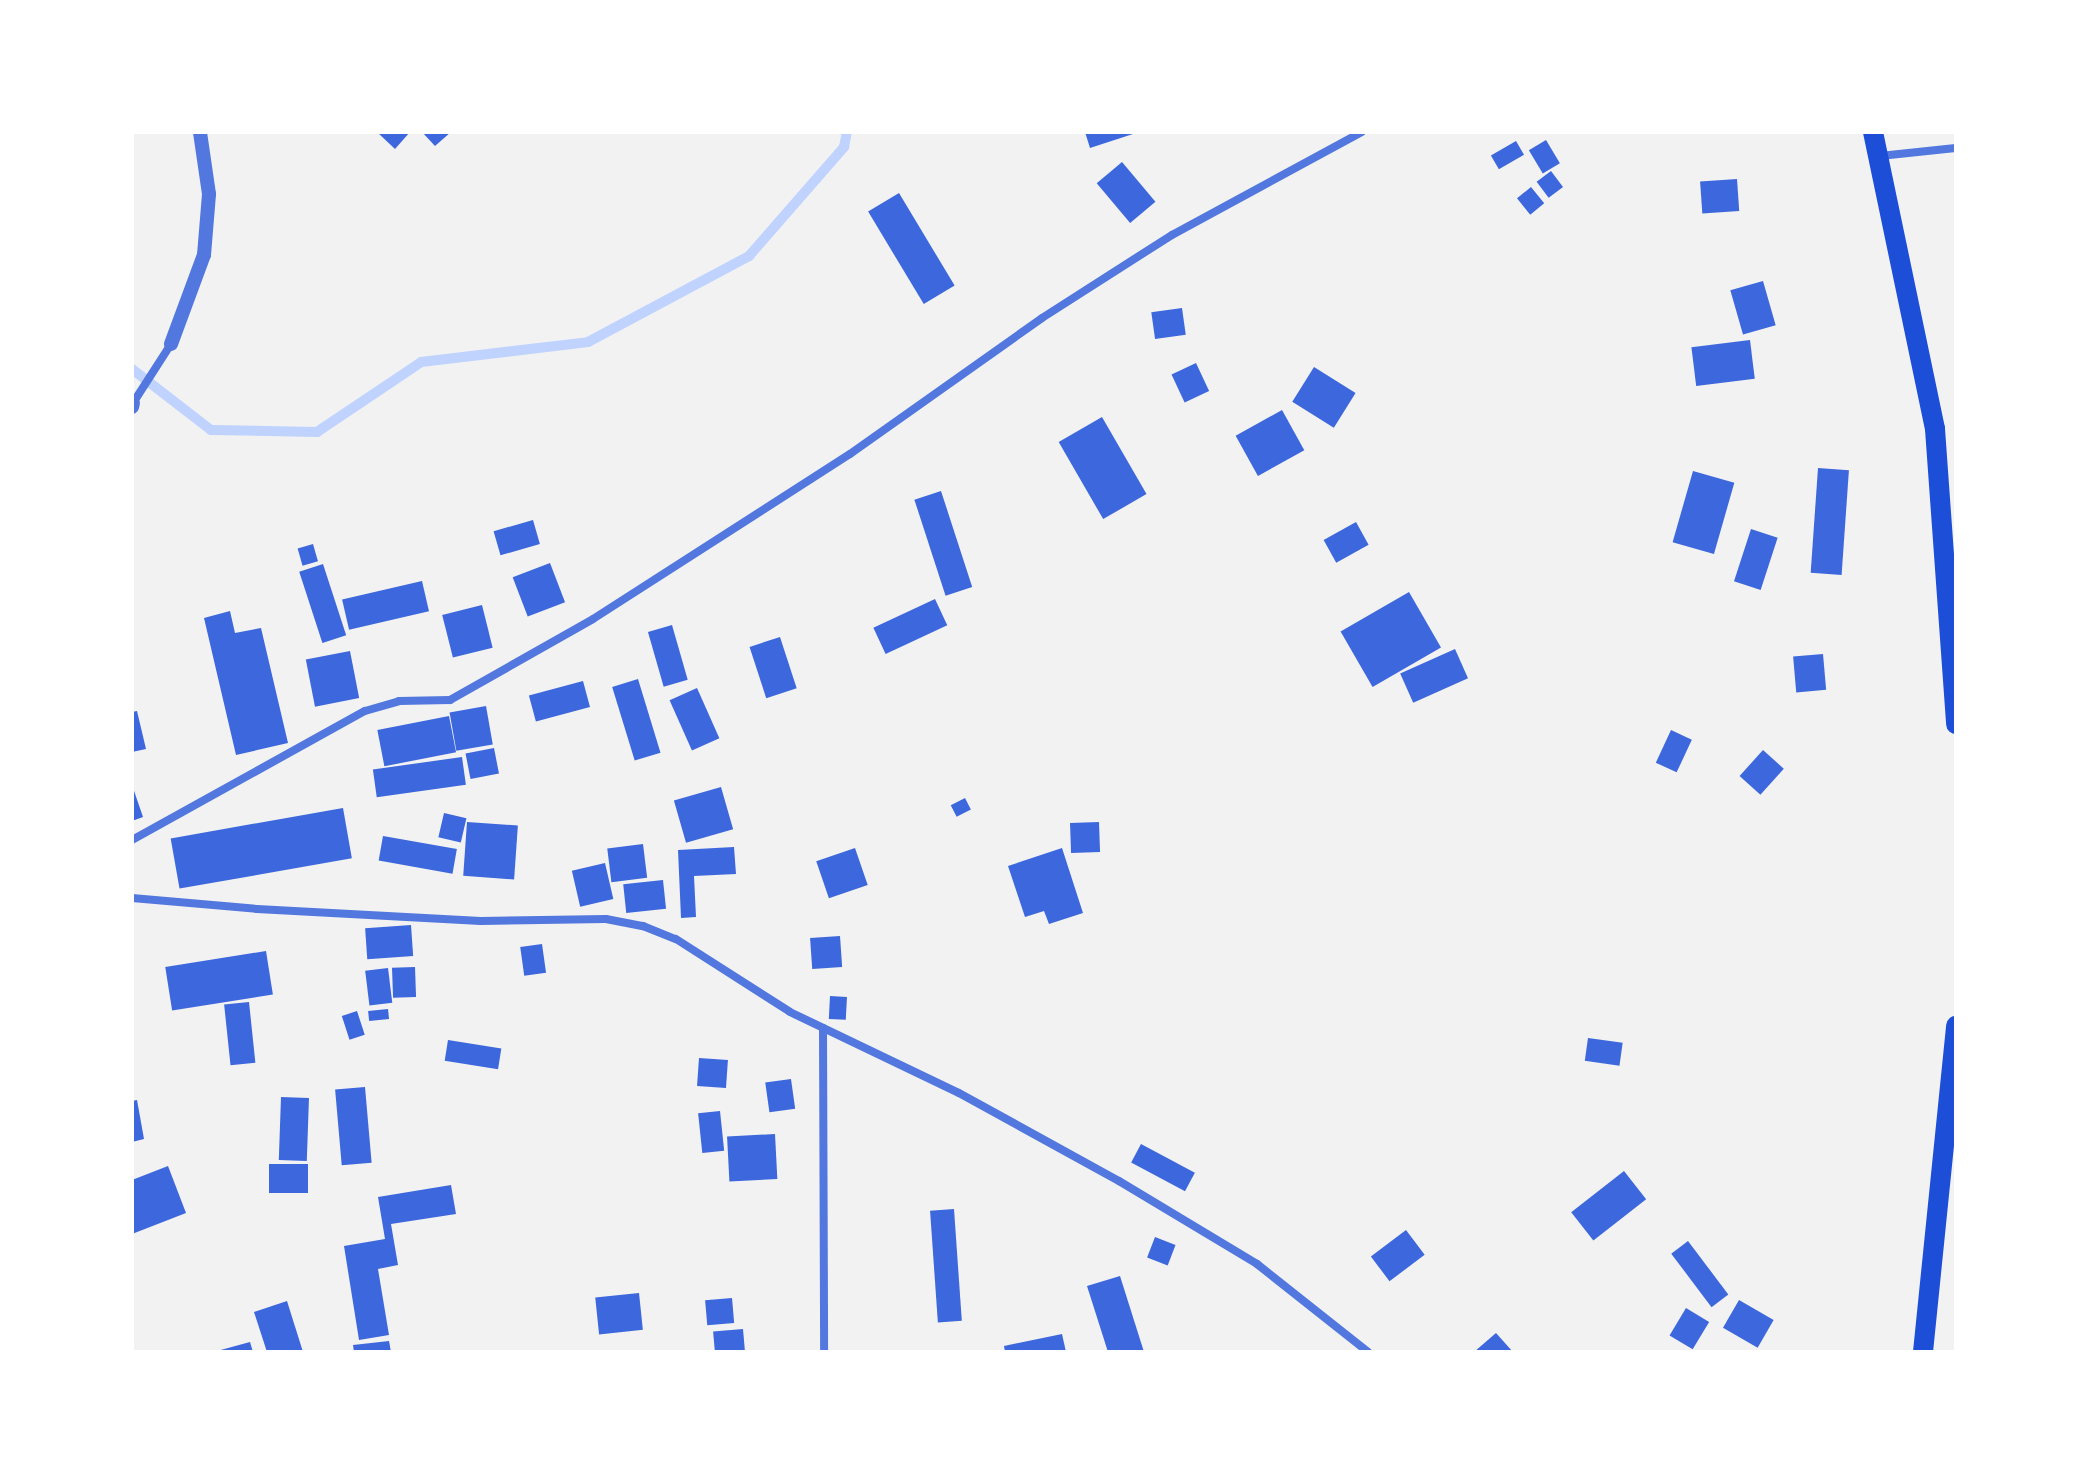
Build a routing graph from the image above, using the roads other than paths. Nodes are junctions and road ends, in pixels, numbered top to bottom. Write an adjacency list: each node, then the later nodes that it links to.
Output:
1 (200, 132): 6 (street)
2 (1362, 132): 9 (street)
3 (1873, 132): 5 (main road)
4 (1956, 148): 5 (street)
5 (1880, 156): 8 (main road)
6 (171, 344): 7 (street)
7 (133, 405)
8 (1956, 724)
9 (132, 840)
10 (132, 898): 12 (street)
11 (1956, 1026): 15 (main road)
12 (823, 1028): 13 (street); 14 (street)
13 (824, 1352)
14 (1368, 1352)
15 (1923, 1352)

